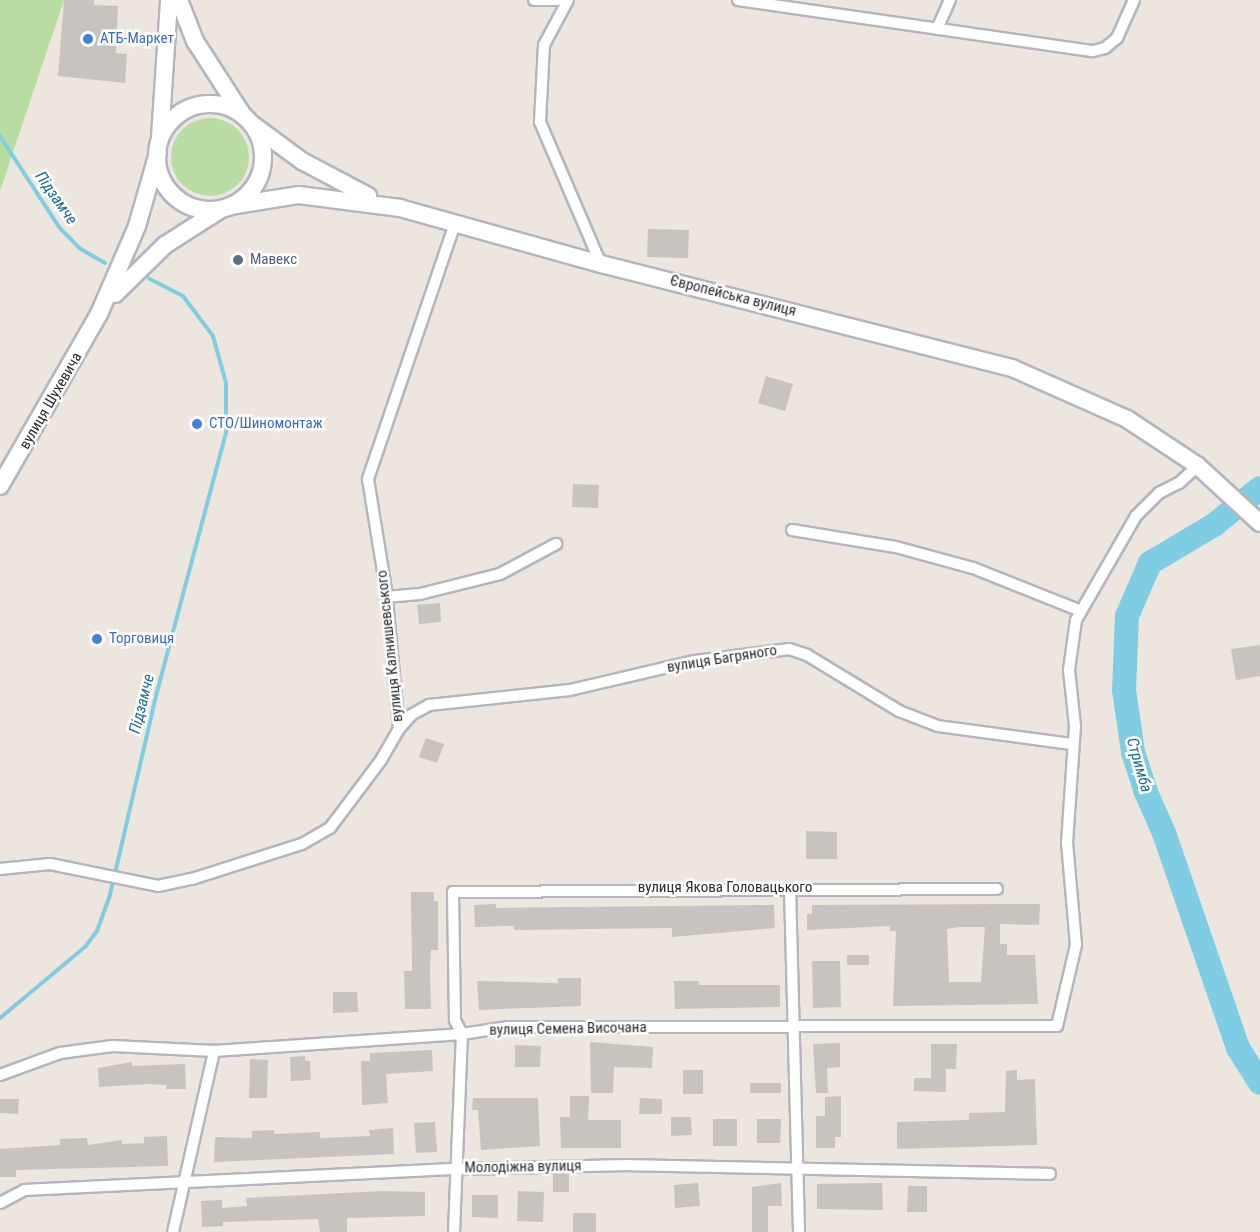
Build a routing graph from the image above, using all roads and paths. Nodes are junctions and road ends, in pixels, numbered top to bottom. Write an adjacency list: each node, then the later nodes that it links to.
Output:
1 (169, 0): 12 (main road)
2 (179, 0): 11 (main road)
3 (534, 0): 4 (street)
4 (558, 0)
5 (568, 0): 16 (street)
6 (738, 0): 9 (street)
7 (950, 0): 10 (street)
8 (1134, 0): 10 (street)
9 (767, 3): 10 (street)
10 (937, 29)
11 (248, 120): 12 (main road); 13 (main road); 14 (main road)
12 (158, 149): 13 (main road); 17 (main road, вулиця Шухевича)
13 (226, 207): 14 (main road); 17 (main road, вулиця Шухевича)
14 (400, 208): 15 (main road, Європейська вулиця)
15 (455, 224): 16 (main road, Європейська вулиця); 23 (street, вулиця Калнишевського)
16 (601, 264): 18 (main road, Європейська вулиця)
17 (99, 314): 19 (main road, вулиця Шухевича)
18 (1198, 466): 20 (main road, Європейська вулиця); 24 (street)
19 (0, 486)
20 (1259, 521)
21 (792, 530): 24 (street)
22 (556, 544): 23 (street)
23 (386, 597): 25 (street, вулиця Калнишевського)
24 (1081, 611): 26 (street)
25 (399, 729): 26 (street, вулиця Багряного); 27 (street, вулиця Калнишевського)
26 (1072, 744): 30 (street, вулиця Семена Височана)
27 (0, 870)
28 (790, 888): 29 (street, вулиця Якова Головацького); 30 (street); 31 (street, вулиця Якова Головацького)
29 (997, 889)
30 (795, 1029): 31 (street, вулиця Семена Височана); 34 (street)
31 (462, 1034): 32 (street, вулиця Семена Височана); 35 (street)
32 (214, 1051): 33 (street, вулиця Семена Височана); 37 (street)
33 (0, 1075)
34 (798, 1167): 35 (street, Молодіжна вулиця); 36 (street, Молодіжна вулиця); 41 (street)
35 (457, 1169): 37 (street, Молодіжна вулиця); 40 (street)
36 (1050, 1174)
37 (184, 1182): 38 (street, Молодіжна вулиця); 39 (street)
38 (0, 1203)
39 (173, 1232)
40 (454, 1232)
41 (799, 1232)

